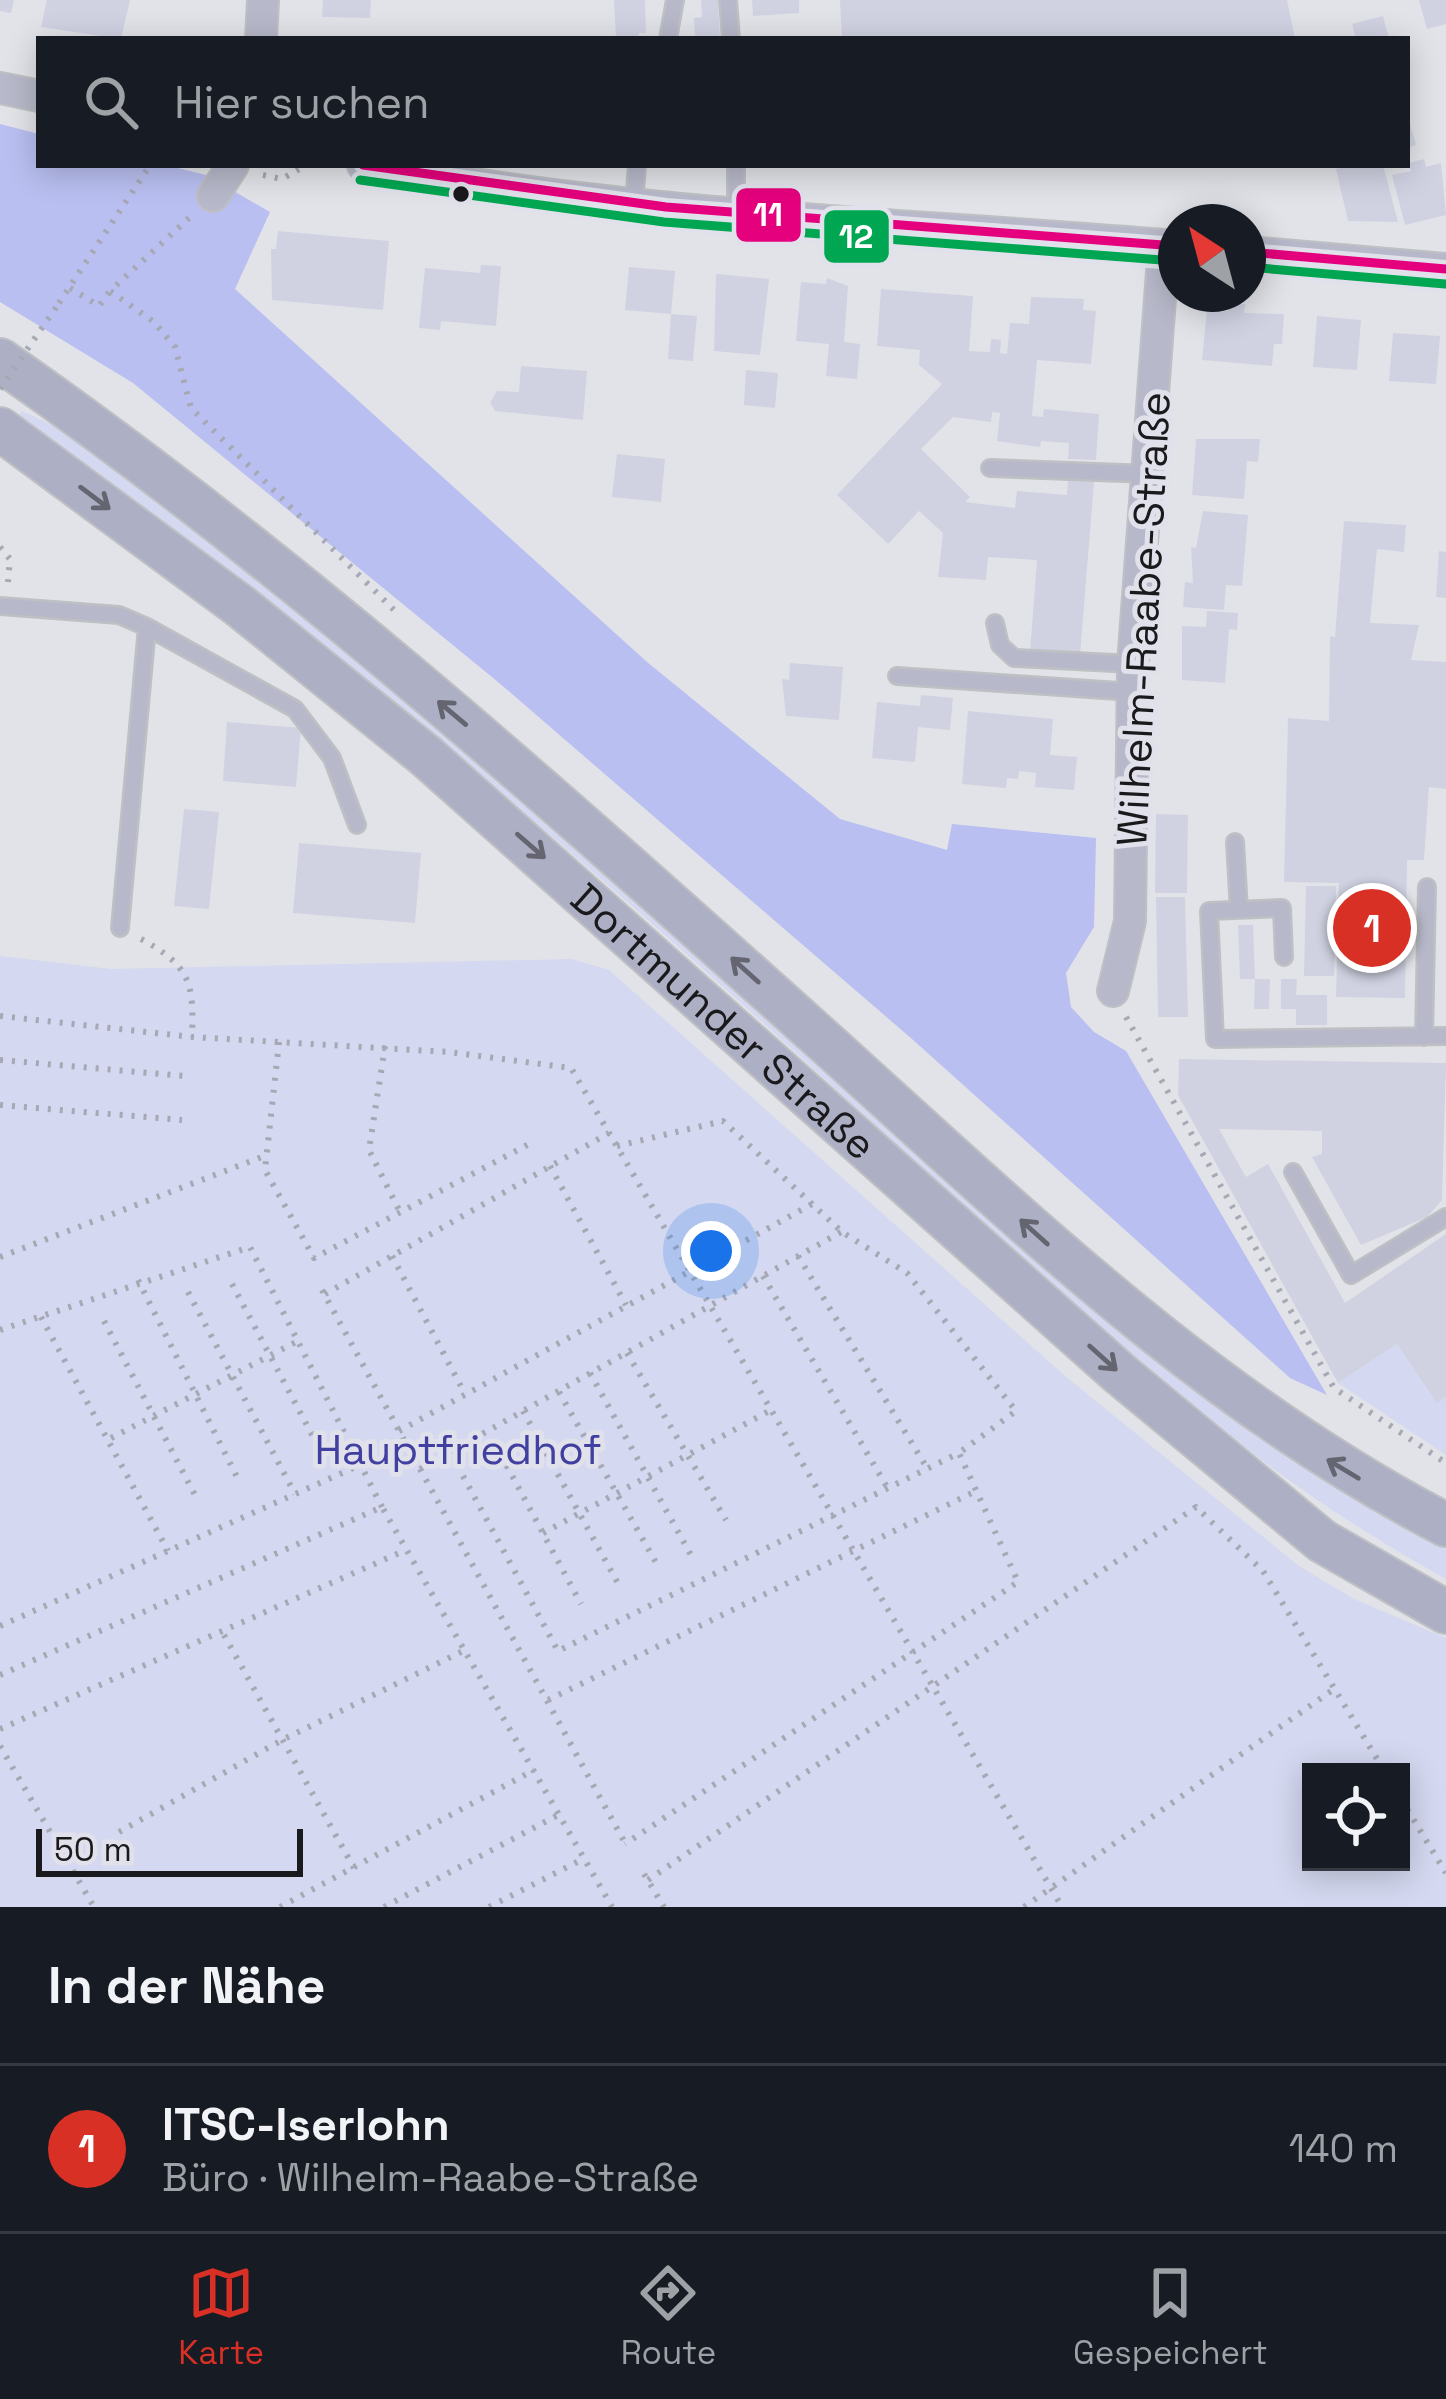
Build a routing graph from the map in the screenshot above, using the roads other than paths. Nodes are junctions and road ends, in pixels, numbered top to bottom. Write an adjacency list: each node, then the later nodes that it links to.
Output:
1 (262, 0): 4 (street)
2 (675, 0): 5 (lane)
3 (728, 0): 6 (lane)
4 (261, 36)
5 (669, 36)
6 (731, 36)
7 (0, 88): 8 (street)
8 (36, 95)
9 (231, 168): 13 (street)
10 (378, 168): 14 (street)
11 (637, 168): 14 (lane)
12 (736, 168): 15 (lane)
13 (213, 196)
14 (634, 204): 15 (street)
15 (736, 212): 16 (street)
16 (1158, 245)
17 (1266, 254): 18 (street)
18 (1446, 269)
19 (1164, 312): 23 (street, Wilhelm-Raabe-Straße)
20 (0, 360): 40 (main road, Dortmunder Straße, one-way to 20)
21 (0, 429): 41 (main road, Dortmunder Straße, one-way to 41)
22 (990, 468): 23 (lane)
23 (1150, 474): 28 (street, Wilhelm-Raabe-Straße)
24 (3, 606): 26 (lane)
25 (995, 623): 28 (lane)
26 (147, 627): 29 (lane); 33 (lane)
27 (896, 676): 28 (lane)
28 (1133, 678): 35 (street, Wilhelm-Raabe-Straße)
29 (357, 826)
30 (1234, 842): 32 (lane)
31 (1427, 887): 36 (lane)
32 (1239, 910): 34 (lane); 36 (lane)
33 (120, 928)
34 (1284, 957)
35 (1113, 991)
36 (1424, 1036): 37 (lane)
37 (1446, 1036)
38 (1293, 1172): 39 (lane)
39 (1446, 1217)
40 (1446, 1525)
41 (1446, 1612)

